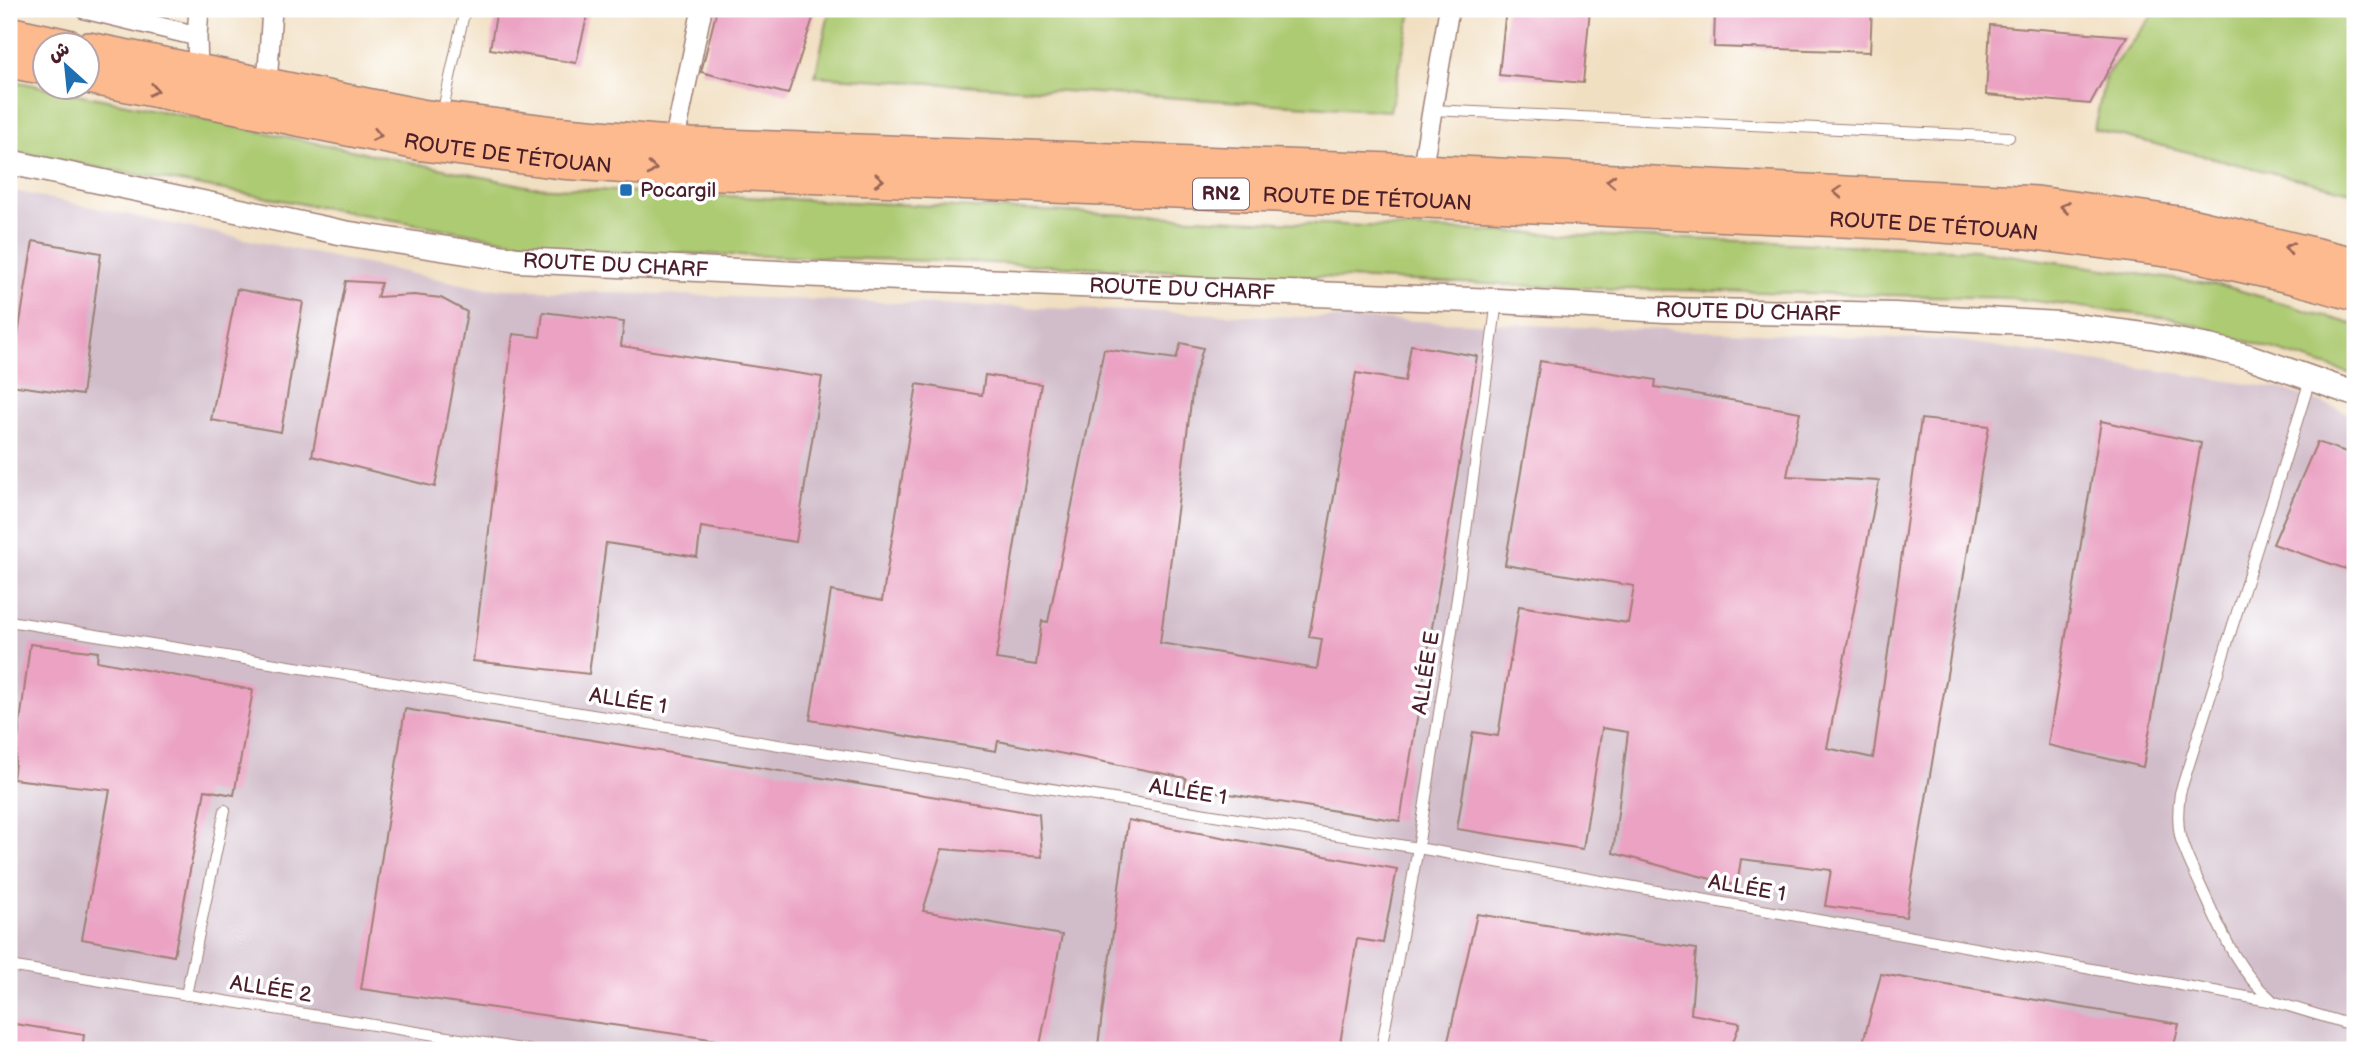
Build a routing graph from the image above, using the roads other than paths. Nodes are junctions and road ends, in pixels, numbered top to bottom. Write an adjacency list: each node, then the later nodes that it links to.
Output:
1 (85, 9): 8 (street)
2 (199, 9): 8 (street)
3 (272, 9): 15 (street)
4 (465, 9): 17 (lane)
5 (702, 9): 19 (street)
6 (1448, 9): 16 (street)
7 (9, 33): 9 (highway)
8 (197, 36): 13 (street)
9 (32, 38)
10 (102, 52): 13 (highway, ROUTE DE TÉTOUAN / RN2)
11 (9, 61): 12 (highway)
12 (32, 65)
13 (198, 72): 15 (highway, ROUTE DE TÉTOUAN / RN2)
14 (102, 80): 23 (highway, ROUTE DE TÉTOUAN / RN2, one-way to 23)
15 (267, 85): 17 (highway, ROUTE DE TÉTOUAN / RN2)
16 (1432, 110): 18 (lane); 21 (street)
17 (441, 118): 19 (highway, ROUTE DE TÉTOUAN / RN2)
18 (2009, 137)
19 (674, 143): 21 (highway, ROUTE DE TÉTOUAN / RN2)
20 (9, 162): 24 (street, ROUTE DU CHARF)
21 (1422, 171): 22 (highway, ROUTE DE TÉTOUAN / RN2, one-way to 21)
22 (2355, 264)
23 (2355, 294)
24 (1497, 300): 25 (street, ROUTE DU CHARF); 29 (lane, ALLÉE E)
25 (2310, 380): 26 (street, ROUTE DU CHARF); 32 (lane)
26 (2355, 394)
27 (9, 621): 29 (lane, ALLÉE 1)
28 (225, 810): 31 (lane)
29 (1418, 848): 32 (lane, ALLÉE 1); 35 (lane, ALLÉE E)
30 (9, 966): 31 (lane, ALLÉE 2)
31 (186, 995): 34 (lane, ALLÉE 2)
32 (2275, 1002): 33 (lane, ALLÉE 1)
33 (2355, 1026)
34 (528, 1050)
35 (1381, 1050)

